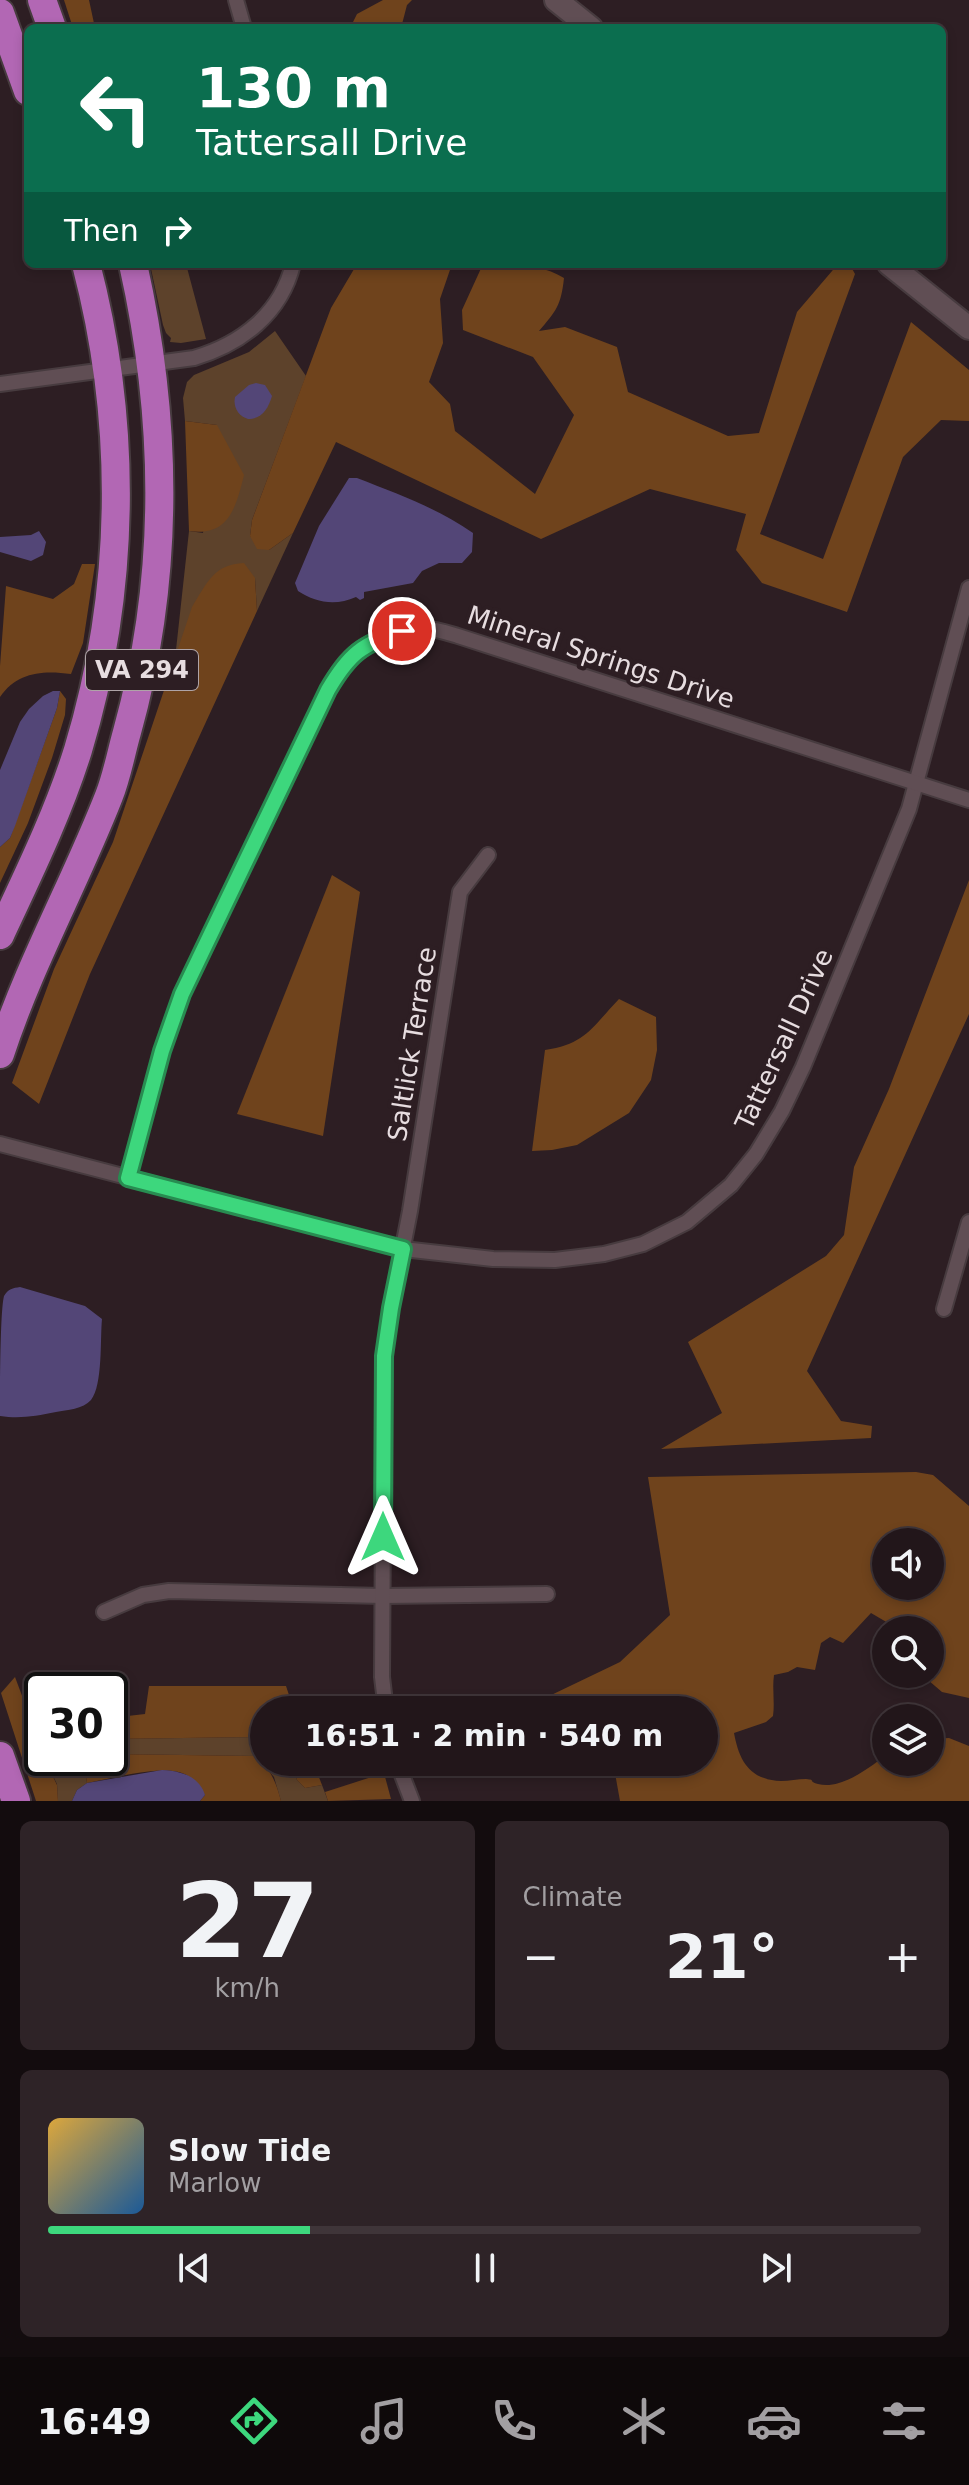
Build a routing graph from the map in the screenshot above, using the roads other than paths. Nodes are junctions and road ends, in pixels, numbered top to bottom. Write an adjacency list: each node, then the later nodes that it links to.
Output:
1 (42, 0): 5 (highway)
2 (236, 0): 6 (street)
3 (556, 0): 7 (street)
4 (0, 13): 8 (highway)
5 (51, 24)
6 (243, 24)
7 (586, 24)
8 (24, 80)
9 (87, 268): 15 (highway, VA 294)
10 (134, 268): 14 (highway, VA 294)
11 (292, 268): 14 (street)
12 (894, 268): 13 (street)
13 (969, 328)
14 (152, 364): 15 (street); 22 (highway, VA 294)
15 (108, 370): 16 (street); 21 (highway, VA 294)
16 (0, 384)
17 (969, 588): 18 (street, Tattersall Drive)
18 (917, 784): 19 (street, Mineral Springs Drive); 24 (street, Mineral Springs Drive); 26 (street, Tattersall Drive)
19 (969, 800)
20 (488, 855): 26 (street, Saltlick Terrace)
21 (0, 935)
22 (0, 1054)
23 (0, 1144): 24 (street, Tattersall Drive)
24 (128, 1178): 26 (street, Tattersall Drive)
25 (969, 1222): 27 (street)
26 (403, 1249): 29 (street, Saltlick Terrace)
27 (944, 1309)
28 (547, 1594): 29 (street)
29 (383, 1596): 30 (street); 31 (street, Saltlick Terrace)
30 (104, 1612)
31 (384, 1696)
32 (0, 1756): 34 (highway)
33 (402, 1776): 35 (street)
34 (16, 1801)
35 (412, 1801)

